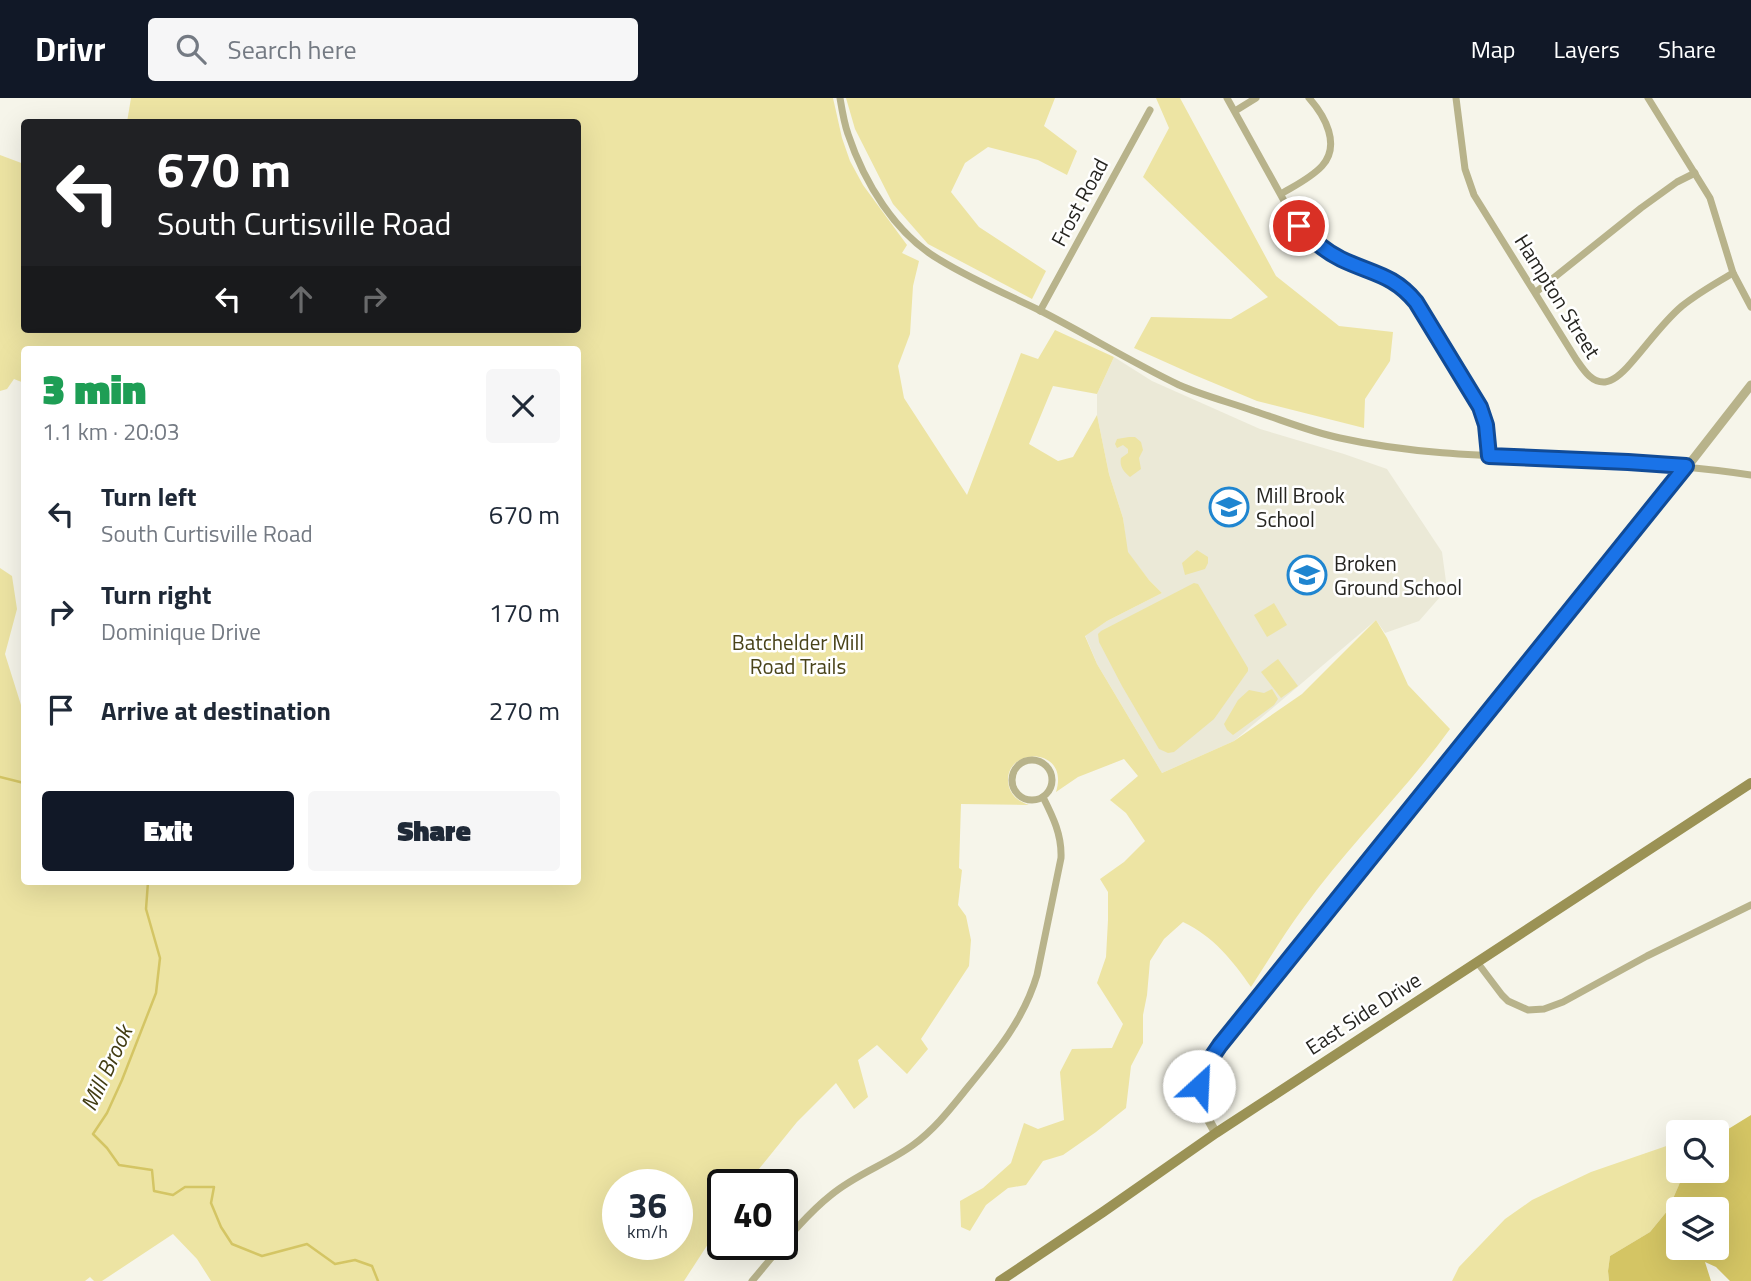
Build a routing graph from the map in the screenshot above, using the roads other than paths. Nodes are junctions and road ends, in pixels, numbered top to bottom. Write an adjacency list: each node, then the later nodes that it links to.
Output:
1 (840, 98): 14 (street)
2 (1227, 98): 8 (street)
3 (1256, 98): 8 (street)
4 (1309, 98): 10 (street)
5 (1457, 98): 12 (street, Hampton Street)
6 (1648, 98): 9 (street)
7 (1150, 110): 14 (street, Frost Road)
8 (1234, 111): 10 (street)
9 (1695, 173): 11 (street); 12 (street)
10 (1281, 194): 16 (street)
11 (1733, 273): 12 (street, Hampton Street); 13 (street)
12 (1536, 292)
13 (1751, 307)
14 (1040, 311): 16 (street)
15 (1751, 385): 17 (street)
16 (1489, 456): 17 (street)
17 (1686, 466): 18 (street); 23 (street)
18 (1751, 475)
19 (1751, 783): 22 (main road, East Side Drive)
20 (1043, 797): 20 (street); 24 (street)
21 (1751, 905): 22 (street)
22 (1477, 962): 23 (main road, East Side Drive)
23 (1216, 1133): 25 (main road, East Side Drive)
24 (752, 1281)
25 (1000, 1281)

